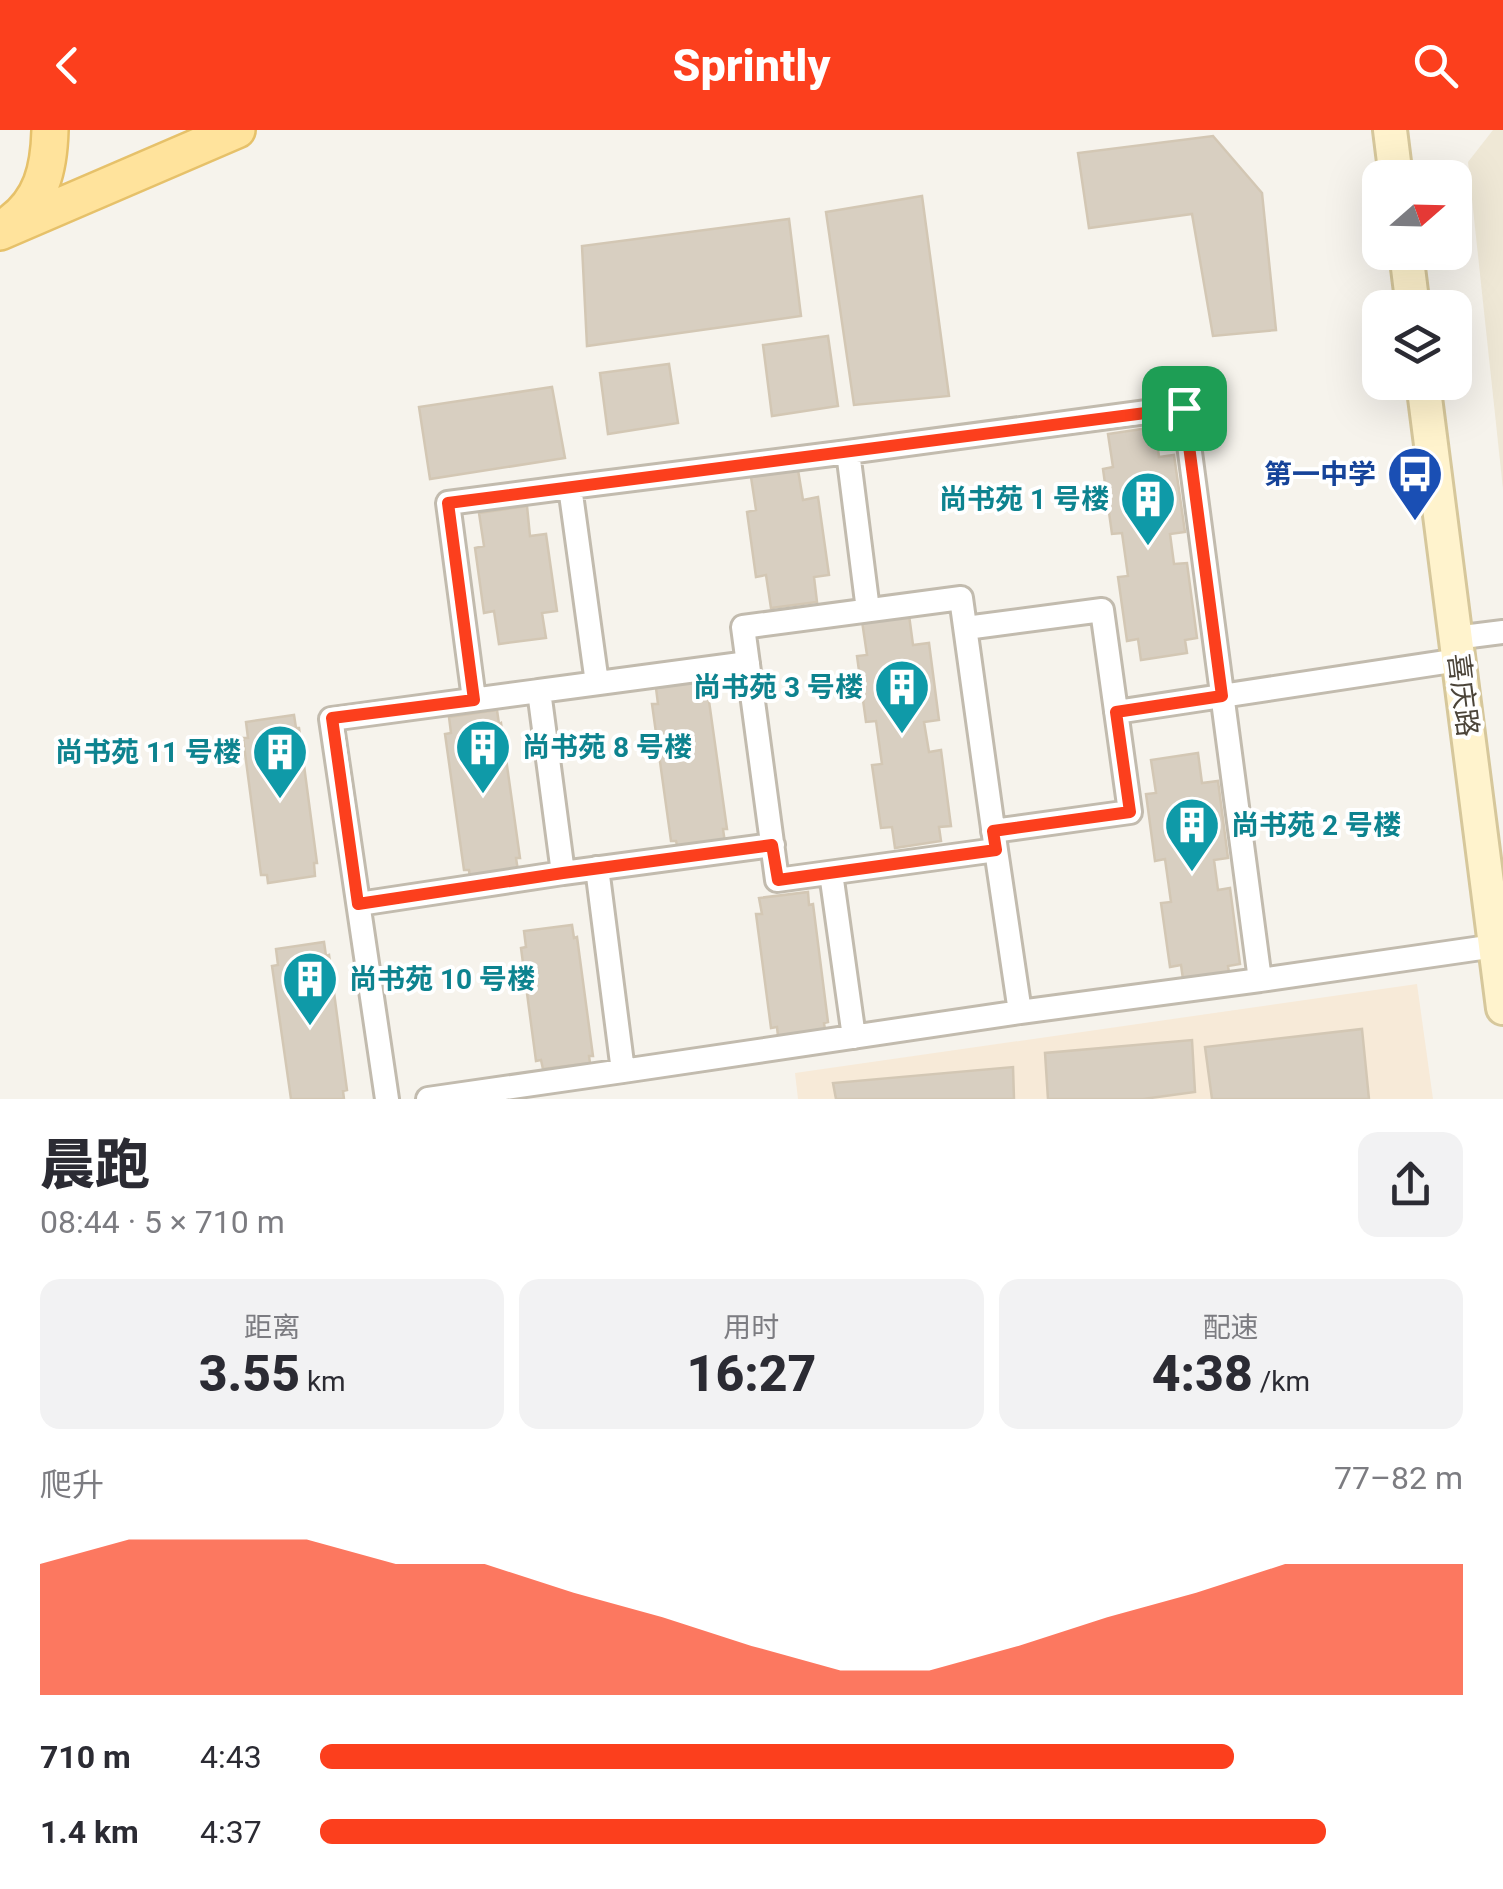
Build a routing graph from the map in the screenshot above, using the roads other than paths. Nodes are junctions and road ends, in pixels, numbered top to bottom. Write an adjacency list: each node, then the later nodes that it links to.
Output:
1 (50, 130): 5 (main road)
2 (237, 130): 5 (main road)
3 (1390, 130): 4 (main road)
4 (1394, 160)
5 (0, 231)
6 (1424, 400): 12 (main road, 喜庆路)
7 (848, 452): 8 (street); 9 (street); 16 (street)
8 (570, 487): 14 (street); 17 (street)
9 (868, 610): 10 (street); 13 (street)
10 (966, 628): 18 (street); 19 (street)
11 (1503, 632): 12 (street)
12 (1457, 650): 16 (street); 25 (main road, 喜庆路)
13 (748, 663): 14 (street); 20 (street)
14 (596, 683): 15 (street)
15 (539, 691): 17 (street); 23 (street)
16 (1222, 696): 18 (street); 26 (street)
17 (474, 700): 24 (street)
18 (1116, 712): 19 (street)
19 (995, 841): 22 (street); 28 (street)
20 (772, 845): 21 (street); 22 (street)
21 (597, 868): 23 (street); 30 (street)
22 (831, 872): 29 (street)
23 (563, 873): 24 (street)
24 (358, 904): 31 (street)
25 (1495, 946): 26 (street); 27 (main road, 喜庆路)
26 (1260, 980): 28 (street)
27 (1503, 1008)
28 (1020, 1012): 29 (street)
29 (854, 1037): 30 (street)
30 (622, 1071): 32 (street)
31 (387, 1099)
32 (428, 1099)

